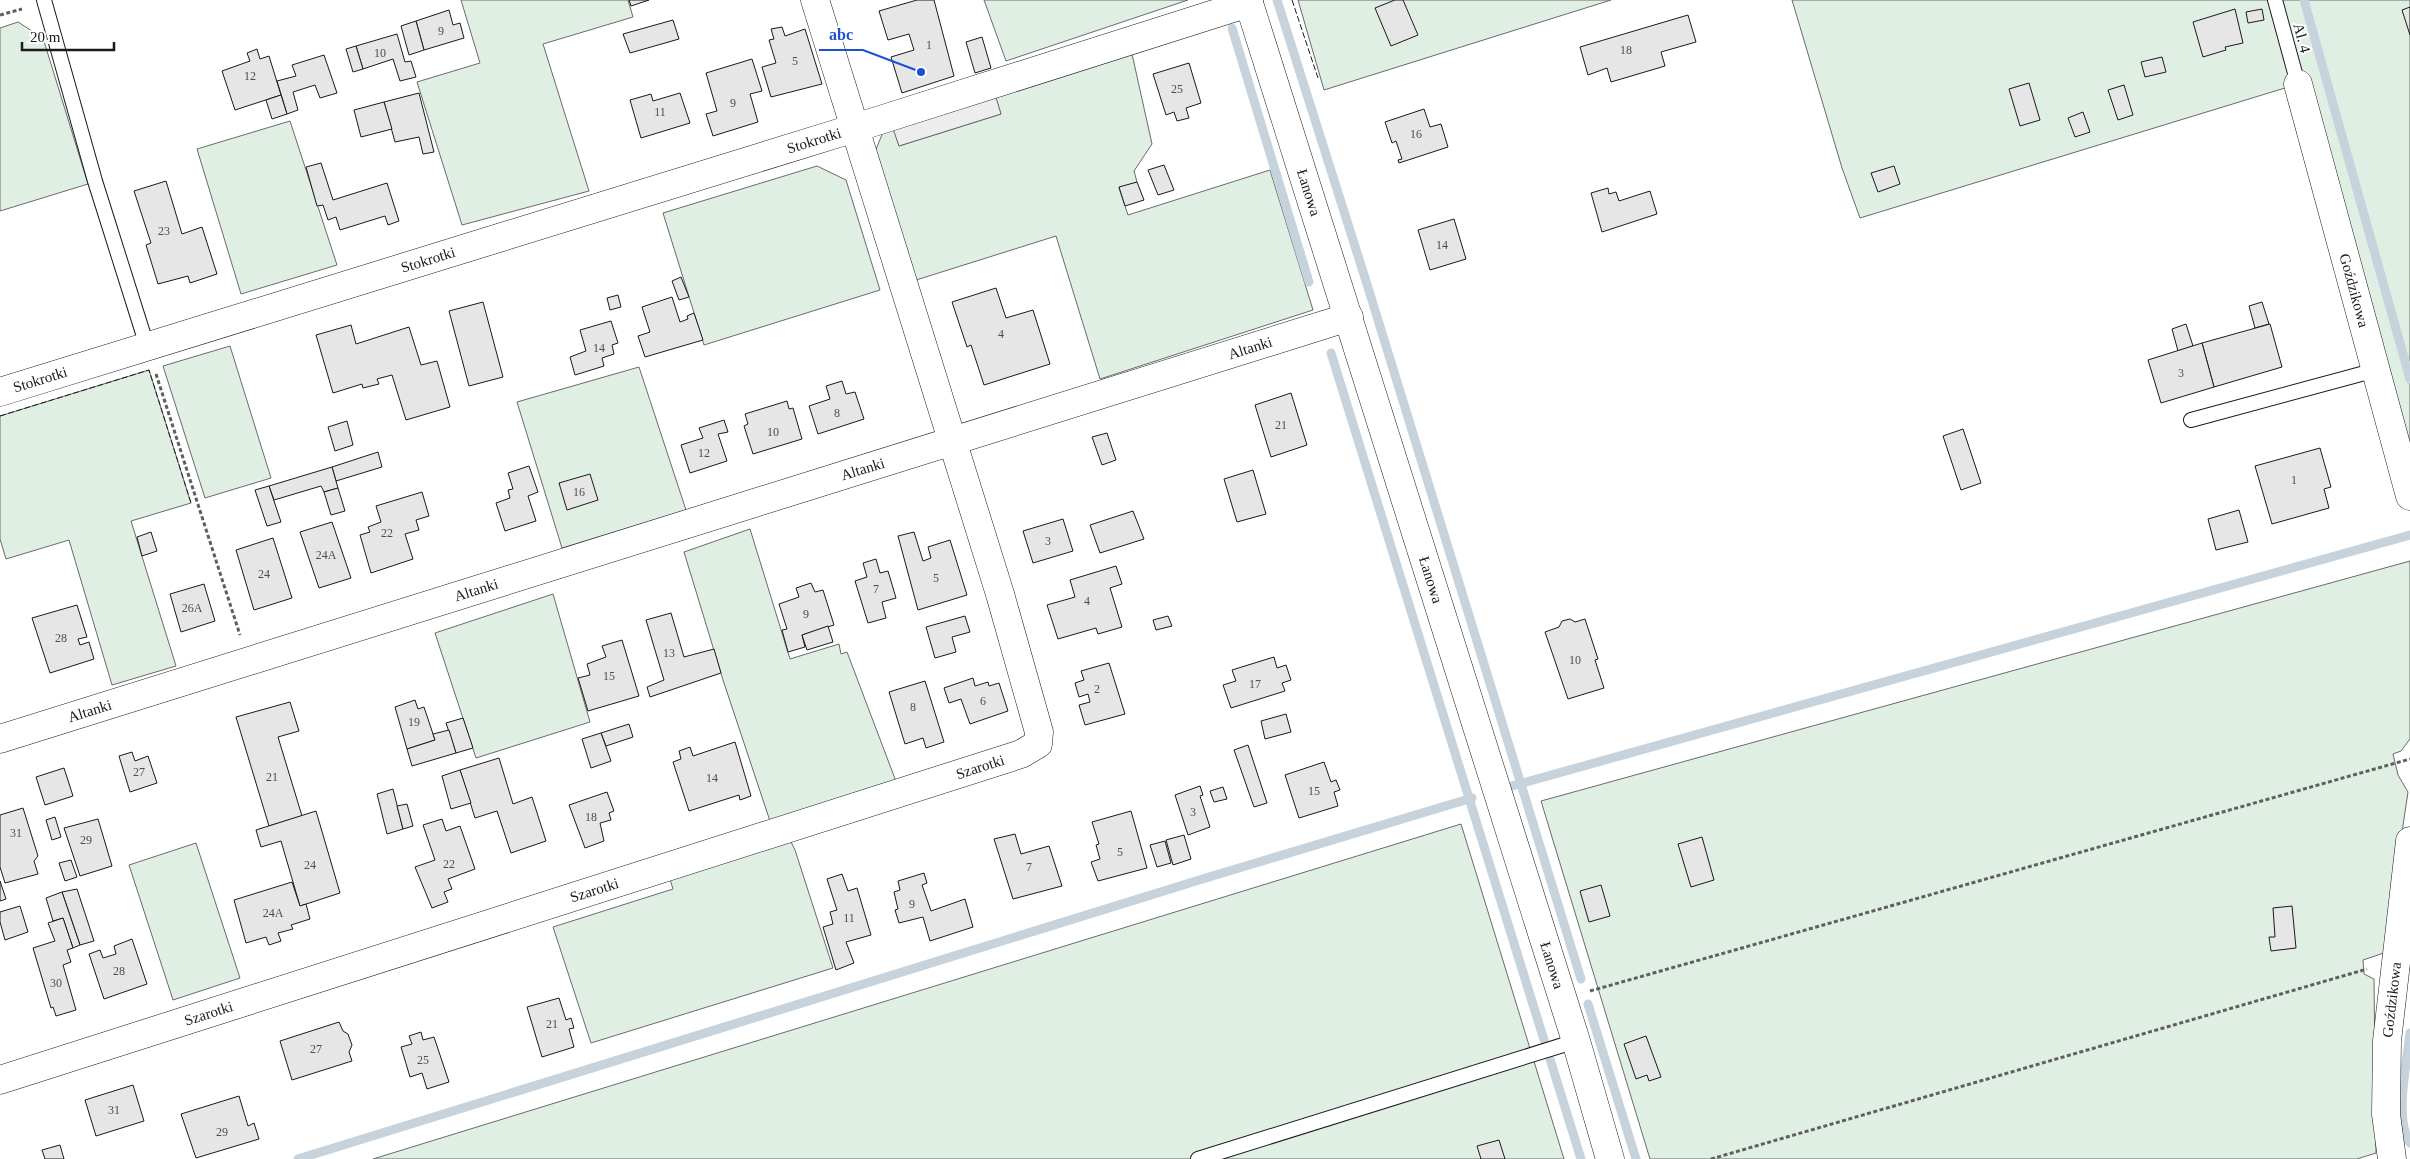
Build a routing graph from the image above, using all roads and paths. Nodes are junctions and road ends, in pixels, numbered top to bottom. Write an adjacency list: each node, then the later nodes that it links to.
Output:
1 (44, 0): 8 (lane)
2 (815, 0): 6 (street, Stokrotki)
3 (2275, 0): 5 (lane, Al. 4)
4 (1248, 1): 6 (street, Stokrotki); 7 (street, Łanowa)
5 (2298, 84): 9 (street, Goździkowa)
6 (855, 128): 8 (street, Stokrotki); 12 (street, Stokrotki)
7 (1349, 317): 12 (street, Altanki); 19 (street, Łanowa)
8 (148, 346): 10 (street, Stokrotki); 14 (path)
9 (2376, 370): 11 (lane); 13 (street, Goździkowa)
10 (0, 392)
11 (2191, 420)
12 (953, 441): 14 (street, Altanki); 21 (street, Szarotki)
13 (2410, 496)
14 (249, 661): 15 (street, Altanki)
15 (0, 739)
16 (2410, 759): 19 (path)
17 (2410, 841): 18 (street, Goździkowa)
18 (2395, 966): 24 (path); 25 (street, Goździkowa)
19 (1563, 999): 20 (street, Łanowa)
20 (1576, 1041): 22 (lane); 23 (street, Łanowa)
21 (0, 1080)
22 (1198, 1159)
23 (1610, 1159)
24 (1711, 1159)
25 (2392, 1159)

